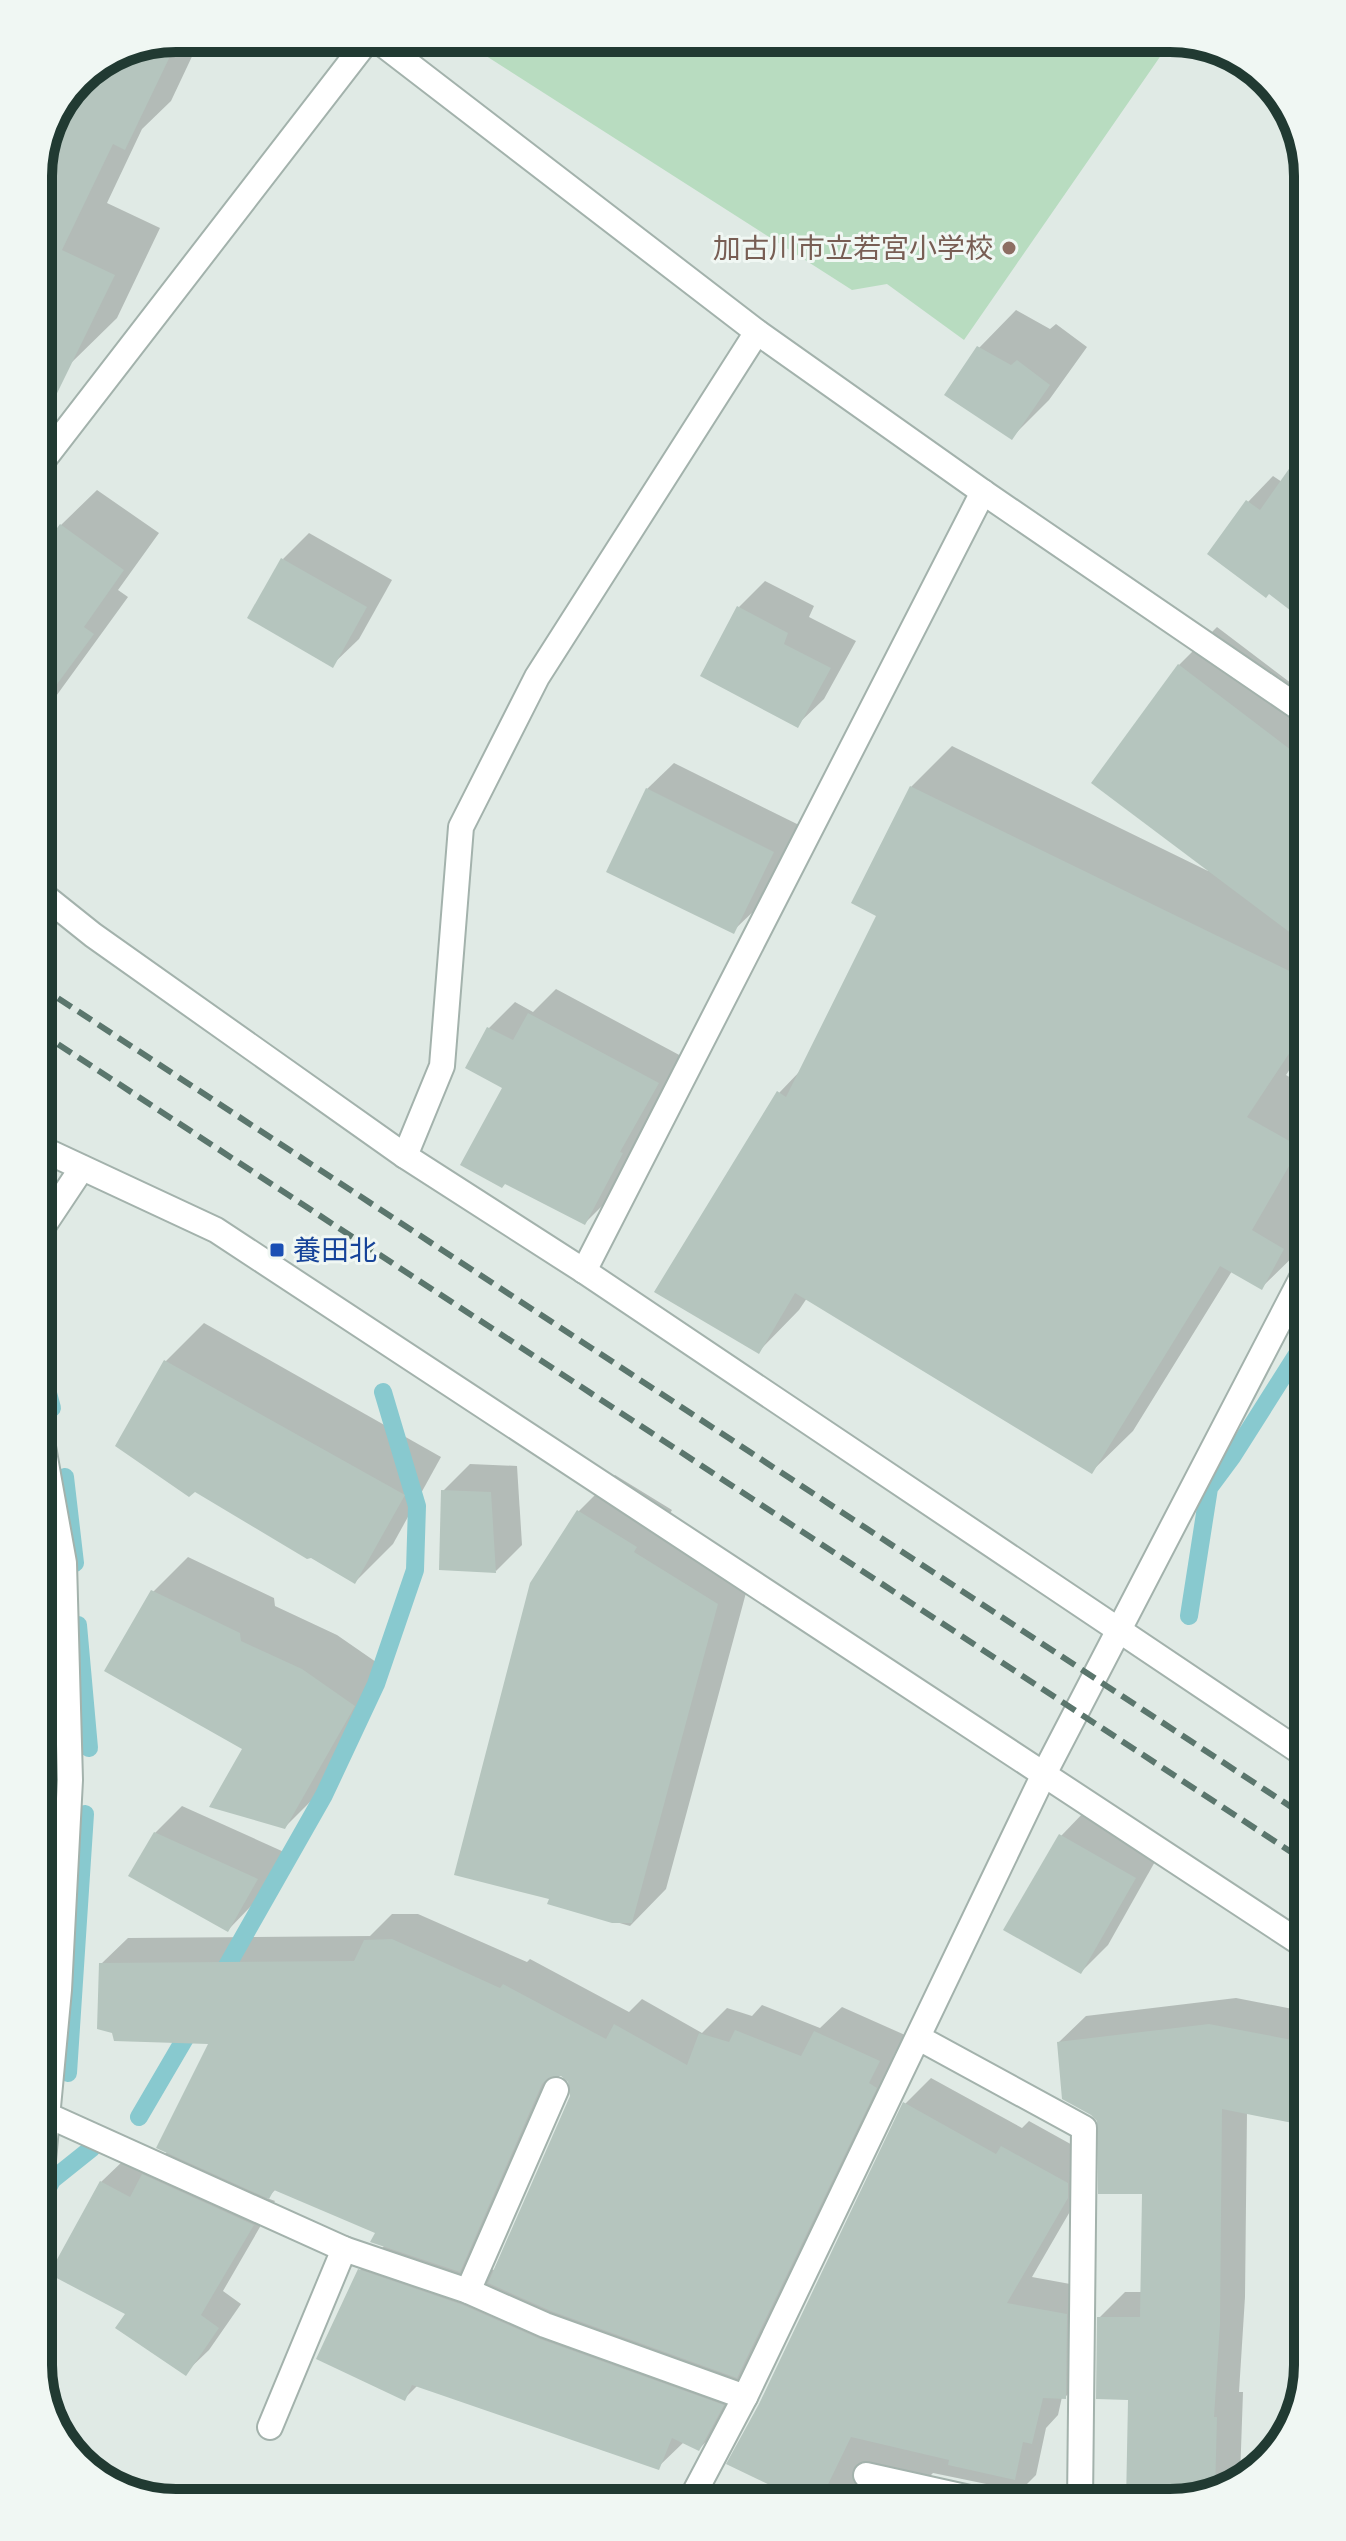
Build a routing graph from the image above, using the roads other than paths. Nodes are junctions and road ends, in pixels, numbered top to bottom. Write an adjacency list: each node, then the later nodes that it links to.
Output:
1 (358, 52): 4 (street)
2 (393, 52): 3 (street)
3 (757, 332): 5 (street); 9 (street)
4 (52, 449)
5 (983, 492): 6 (street); 12 (street)
6 (1294, 704)
7 (52, 902): 9 (street)
8 (52, 1154): 10 (street)
9 (405, 1156): 12 (street)
10 (82, 1168): 11 (street); 17 (street)
11 (52, 1213)
12 (584, 1271): 15 (street)
13 (1294, 1293): 15 (street)
14 (52, 1497): 20 (street)
15 (1119, 1632): 16 (street); 17 (street)
16 (1294, 1748)
17 (1044, 1774): 18 (street); 19 (street)
18 (1294, 1939)
19 (919, 2038): 25 (street); 30 (street)
20 (52, 2063)
21 (556, 2090): 24 (street)
22 (52, 2117): 23 (street)
23 (344, 2249): 24 (street); 26 (street)
24 (468, 2291): 25 (street)
25 (745, 2397): 28 (street)
26 (270, 2427)
27 (866, 2475): 29 (street)
28 (696, 2489)
29 (929, 2489)
30 (1080, 2489)

